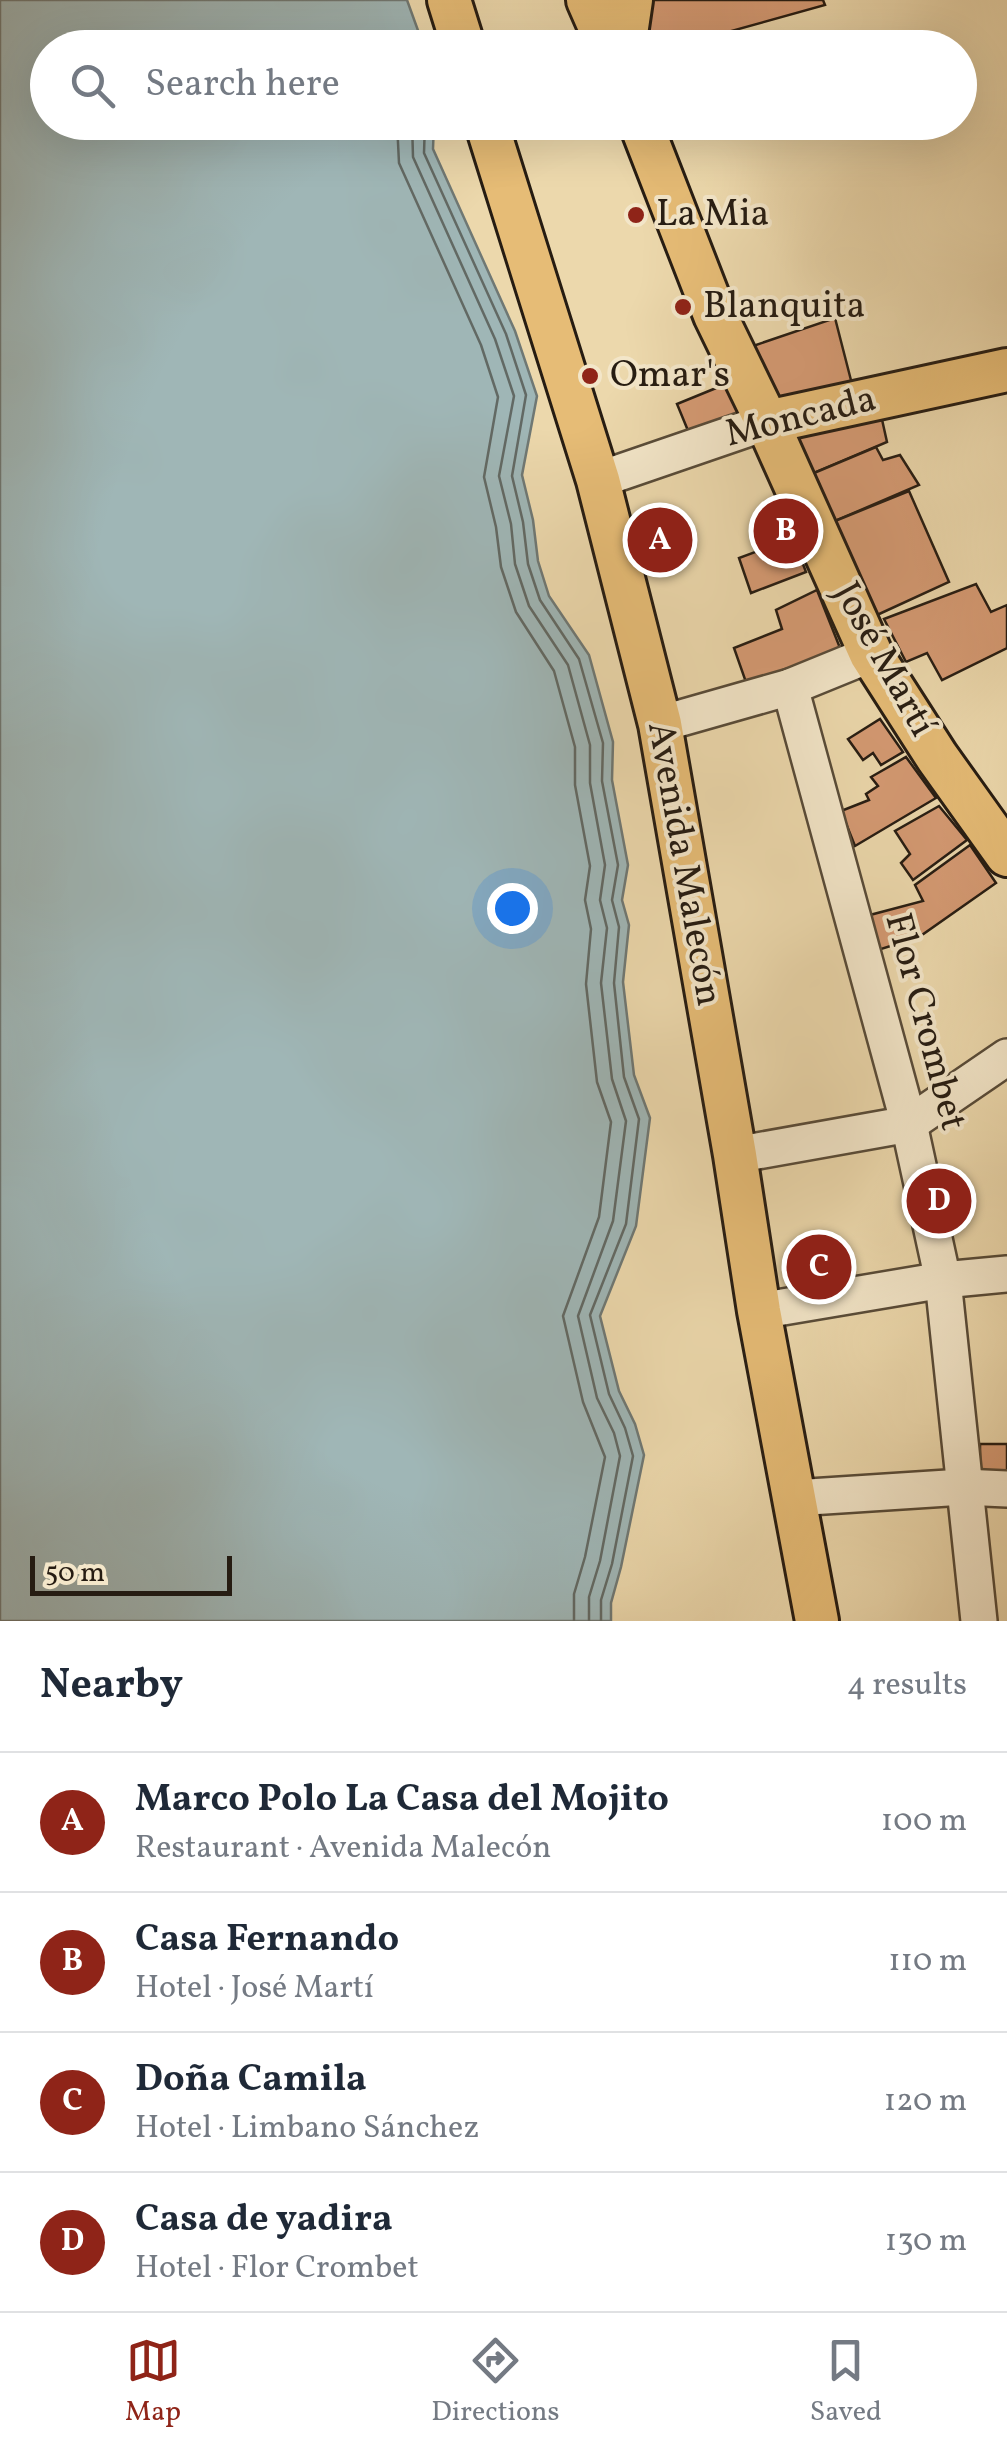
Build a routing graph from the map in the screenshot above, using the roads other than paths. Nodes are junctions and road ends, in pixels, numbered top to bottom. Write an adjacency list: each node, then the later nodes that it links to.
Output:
1 (449, 0): 4 (main road)
2 (588, 0): 5 (main road)
3 (631, 0): 6 (main road)
4 (458, 30)
5 (601, 30)
6 (627, 30)
7 (492, 140): 11 (main road, Avenida Malecón)
8 (647, 140): 10 (main road, José Martí)
9 (1007, 370): 10 (main road, Moncada)
10 (767, 422): 11 (street, Moncada); 12 (main road, José Martí)
11 (598, 480): 14 (main road, Avenida Malecón)
12 (872, 654): 13 (street); 15 (main road, José Martí)
13 (790, 688): 14 (street); 17 (street, Flor Crombet)
14 (660, 724): 18 (main road, Avenida Malecón)
15 (1007, 855)
16 (1007, 1057): 17 (street)
17 (910, 1124): 18 (street); 20 (street, Flor Crombet)
18 (735, 1155): 21 (main road, Avenida Malecón)
19 (1007, 1274): 20 (street)
20 (943, 1280): 21 (street); 22 (street, Flor Crombet)
21 (759, 1312): 24 (main road, Avenida Malecón)
22 (963, 1487): 23 (street); 24 (street); 26 (street, Flor Crombet)
23 (1007, 1489)
24 (794, 1498): 25 (main road, Avenida Malecón)
25 (817, 1621)
26 (979, 1621)

